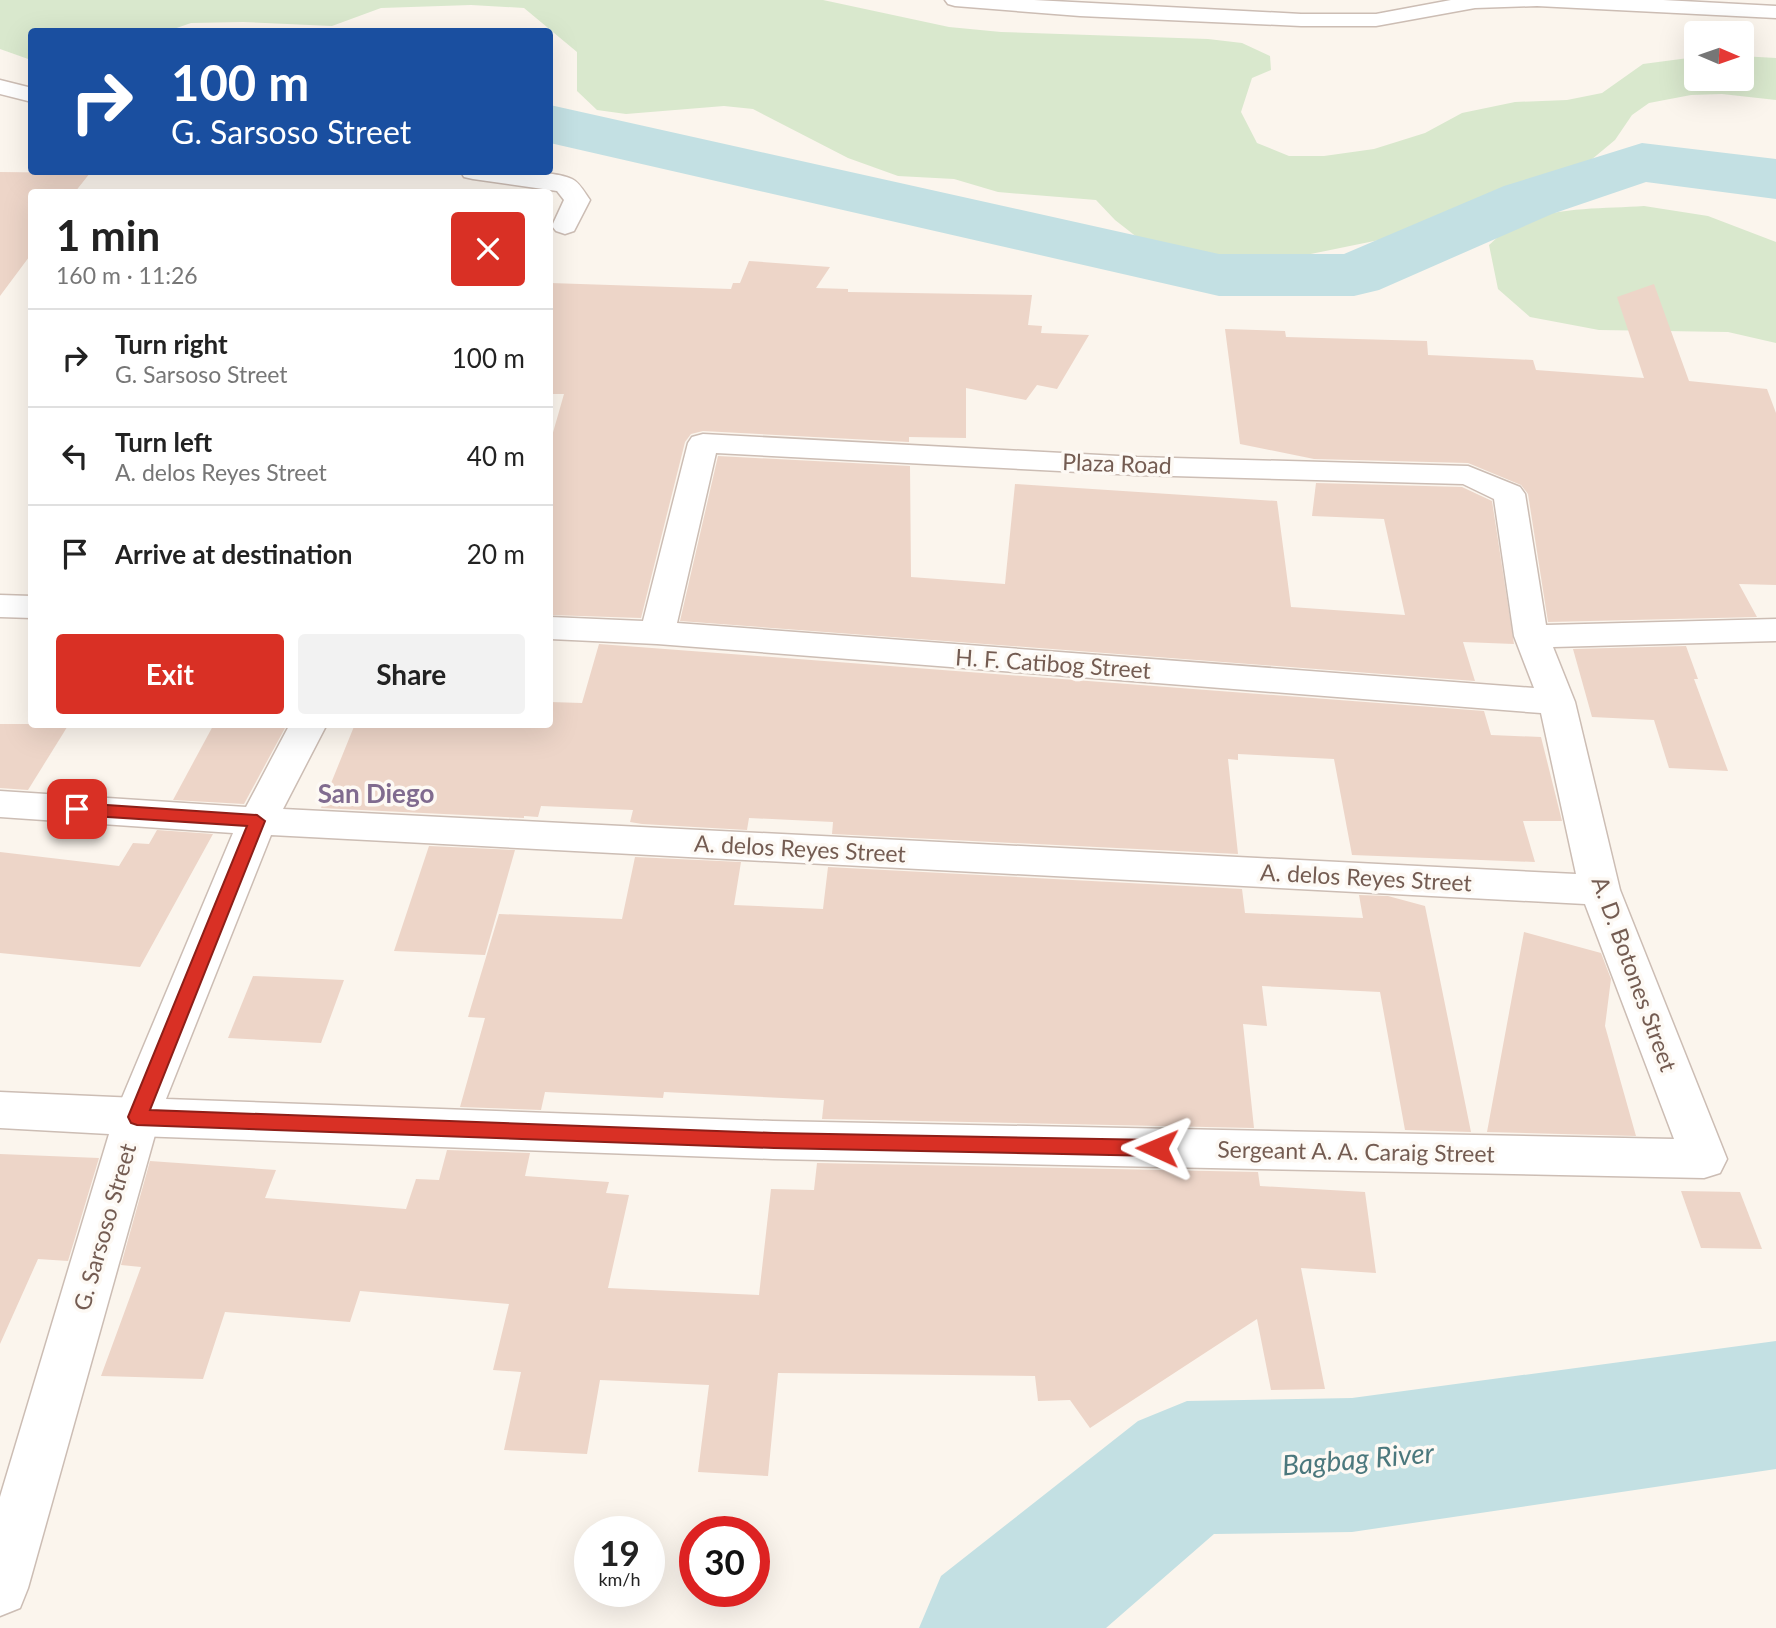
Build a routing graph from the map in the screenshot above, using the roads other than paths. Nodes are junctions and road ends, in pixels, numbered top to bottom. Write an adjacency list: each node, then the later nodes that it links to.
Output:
1 (955, 0): 2 (street)
2 (1776, 12)
3 (0, 86): 4 (street)
4 (28, 94)
5 (494, 175): 6 (street)
6 (565, 226)
7 (0, 606): 8 (street)
8 (28, 607)
9 (553, 628): 11 (street, H. F. Catibog Street)
10 (1776, 630): 12 (street)
11 (657, 633): 12 (street, Plaza Road); 13 (street, H. F. Catibog Street)
12 (1531, 636): 13 (street, Plaza Road)
13 (1557, 702): 17 (street, A. D. Botones Street)
14 (307, 728): 16 (street, G. Sarsoso Street)
15 (0, 804): 16 (street, A. delos Reyes Street)
16 (257, 821): 17 (street, A. delos Reyes Street); 19 (street, G. Sarsoso Street)
17 (1600, 890): 20 (street, A. D. Botones Street)
18 (0, 1110): 19 (street, Sergeant A. A. Caraig Street)
19 (137, 1117): 20 (street, Sergeant A. A. Caraig Street); 21 (street, G. Sarsoso Street)
20 (1704, 1159)
21 (0, 1588)

